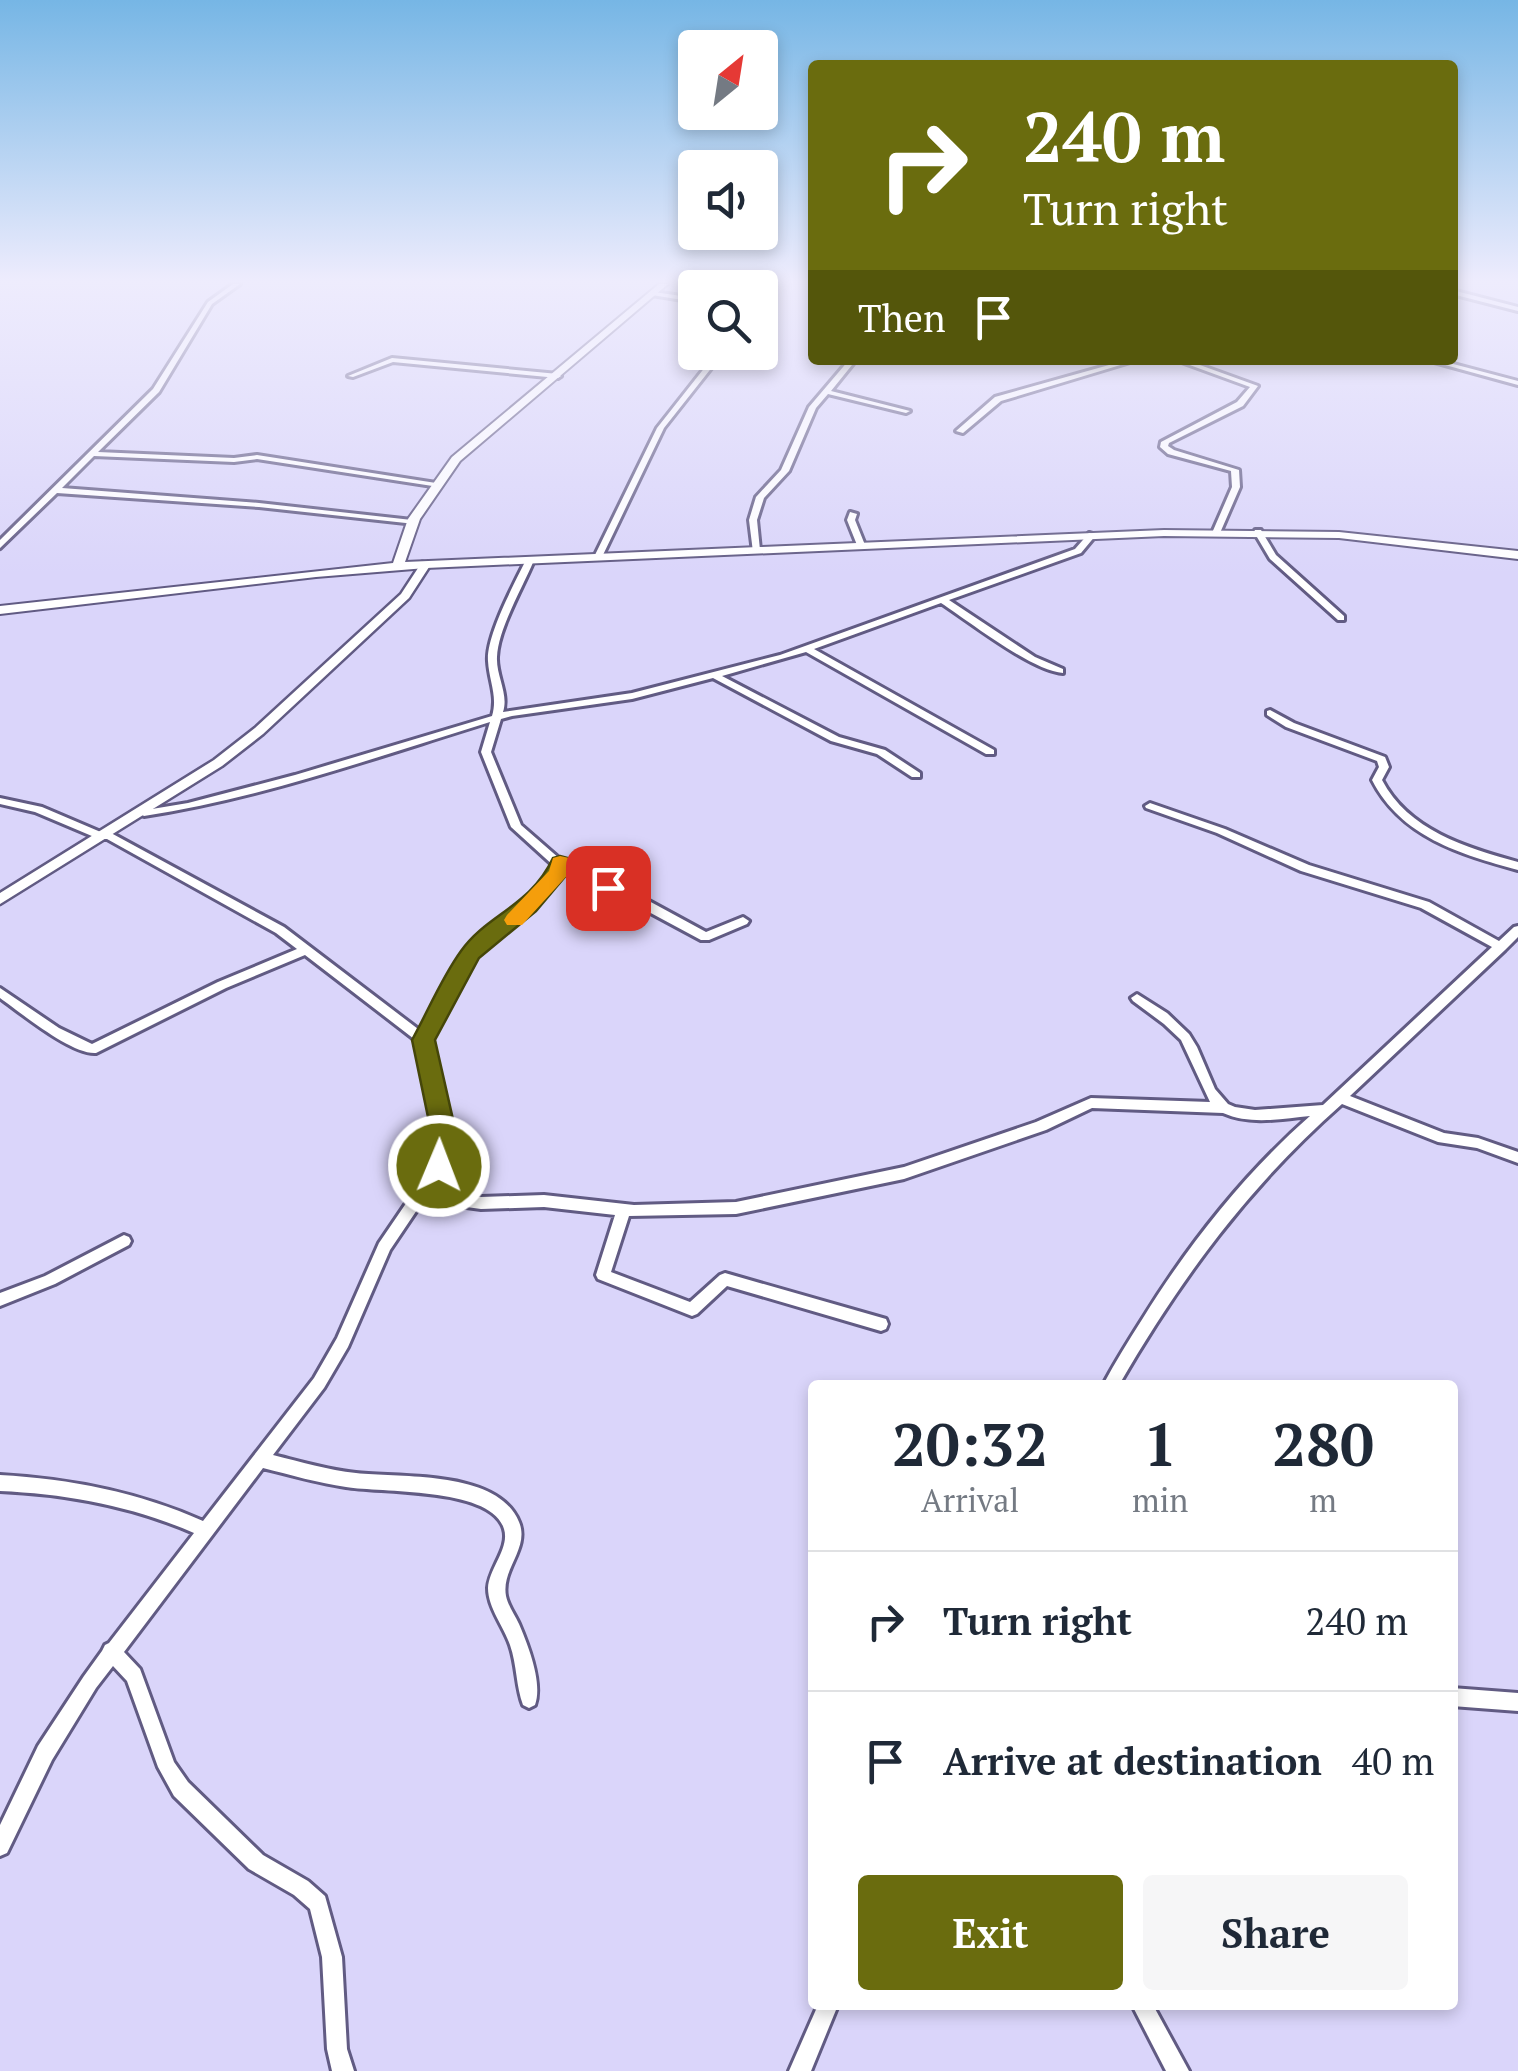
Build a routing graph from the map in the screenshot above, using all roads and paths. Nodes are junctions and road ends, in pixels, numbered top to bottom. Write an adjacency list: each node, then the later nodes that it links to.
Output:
1 (162, 381): 10 (street)
2 (552, 381): 11 (main road)
3 (698, 381): 22 (street)
4 (837, 381): 7 (street)
5 (1062, 381): 9 (street)
6 (1244, 381): 15 (street)
7 (828, 392): 8 (street); 20 (street)
8 (906, 411)
9 (960, 431)
10 (91, 454): 11 (street); 12 (street)
11 (436, 485): 14 (main road)
12 (54, 490): 14 (street); 18 (street)
13 (853, 514): 19 (street)
14 (412, 522): 25 (main road)
15 (1216, 532): 16 (main road); 17 (main road)
16 (1258, 532): 21 (main road); 28 (street)
17 (1092, 535): 19 (main road); 26 (street)
18 (0, 545)
19 (861, 546): 20 (main road)
20 (756, 550): 22 (main road)
21 (1518, 555)
22 (598, 557): 23 (main road)
23 (530, 560): 24 (main road); 33 (street)
24 (426, 564): 25 (main road); 38 (street)
25 (398, 566): 27 (main road)
26 (942, 600): 29 (street); 30 (street)
27 (0, 610)
28 (1342, 618)
29 (808, 648): 31 (street); 34 (street)
30 (1060, 671)
31 (716, 676): 33 (street); 35 (street)
32 (1270, 712): 41 (street)
33 (498, 716): 38 (street); 40 (street)
34 (990, 752)
35 (916, 775)
36 (0, 801): 39 (street)
37 (1150, 806): 45 (street)
38 (144, 813): 39 (street)
39 (105, 836): 42 (street); 46 (street)
40 (560, 862): 43 (street); 49 (street)
41 (1518, 866)
42 (0, 899)
43 (744, 920)
44 (1518, 930): 45 (street)
45 (1500, 946): 50 (street)
46 (305, 950): 47 (street); 49 (street)
47 (0, 992)
48 (1137, 998): 51 (street)
49 (424, 1040): 54 (street)
50 (1340, 1098): 52 (street); 53 (street)
51 (1224, 1108): 52 (street); 55 (street)
52 (1326, 1110): 59 (street)
53 (1518, 1158)
54 (417, 1194): 55 (street); 60 (street)
55 (624, 1210): 58 (street)
56 (124, 1241): 57 (street)
57 (0, 1300)
58 (881, 1324)
59 (1114, 1380)
60 (261, 1460): 62 (street); 65 (street)
61 (0, 1482): 62 (street)
62 (205, 1530): 63 (street)
63 (112, 1651): 67 (street); 70 (street)
64 (1458, 1697): 66 (street)
65 (529, 1699)
66 (1518, 1702)
67 (0, 1846)
68 (826, 2010): 71 (street)
69 (1145, 2010): 72 (street)
70 (344, 2071)
71 (800, 2071)
72 (1178, 2071)

